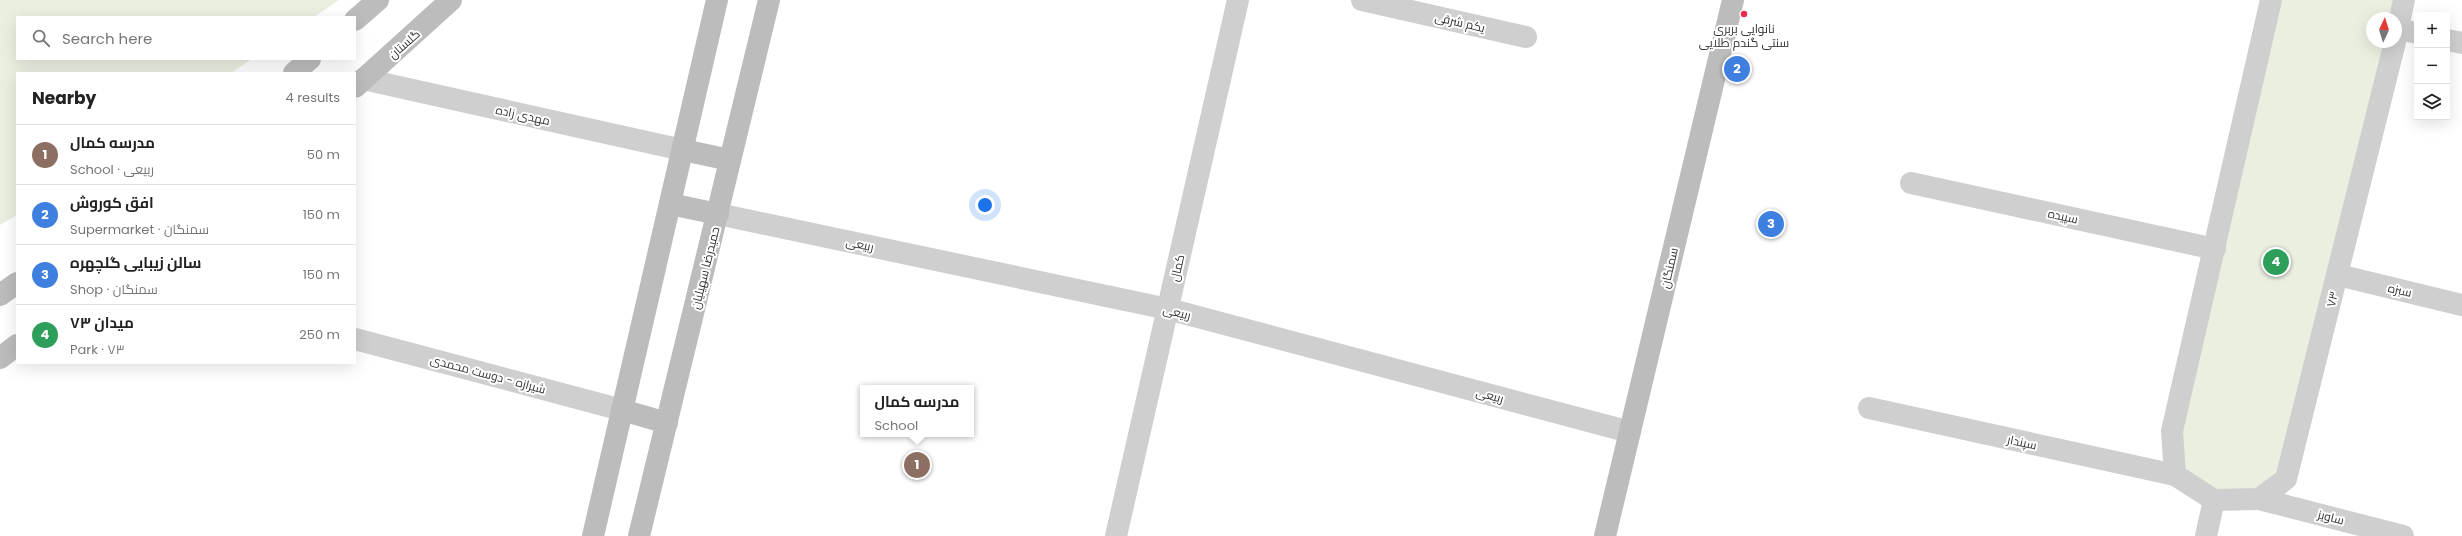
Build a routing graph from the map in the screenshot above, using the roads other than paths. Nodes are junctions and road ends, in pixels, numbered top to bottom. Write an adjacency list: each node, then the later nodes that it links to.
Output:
1 (378, 0): 11 (main road)
2 (451, 0): 19 (main road, گلستان)
3 (717, 0): 20 (main road)
4 (769, 0): 21 (main road, حمیدرضا سهیلیان)
5 (1238, 0): 30 (street, کمال)
6 (1362, 0): 10 (street, یکم شرقی)
7 (1734, 0): 37 (main road, سمنگان)
8 (2404, 0): 12 (street, ۷۳)
9 (2266, 1): 25 (street)
10 (1396, 4): 13 (street, یکم شرقی)
11 (356, 19)
12 (2402, 23)
13 (1526, 37)
14 (2450, 41): 15 (street)
15 (2462, 43)
16 (2398, 48): 26 (street, ۷۳)
17 (309, 60): 18 (main road)
18 (295, 72)
19 (359, 83): 20 (street, مهدی زاده)
20 (683, 150): 21 (main road); 23 (main road)
21 (730, 160): 24 (main road, حمیدرضا سهیلیان)
22 (1911, 183): 25 (street, سپیده)
23 (670, 204): 24 (main road); 35 (main road)
24 (718, 214): 30 (street, ربیعی); 36 (main road, حمیدرضا سهیلیان)
25 (2215, 249): 38 (street)
26 (2338, 275): 29 (street, سبزه); 39 (street, ۷۳)
27 (16, 284): 28 (main road)
28 (0, 295)
29 (2462, 305)
30 (1168, 309): 37 (street, ربیعی); 43 (street, کمال)
31 (356, 339): 35 (street, شیرازه - دوست محمدی)
32 (16, 347): 33 (main road)
33 (0, 358)
34 (1869, 408): 38 (street, سپندار)
35 (622, 410): 36 (main road); 41 (main road)
36 (667, 422): 42 (main road, حمیدرضا سهیلیان)
37 (1630, 432): 44 (main road, سمنگان)
38 (2175, 475): 40 (street)
39 (2259, 499): 40 (street); 46 (street, ساویز)
40 (2214, 500): 45 (street)
41 (593, 536)
42 (639, 536)
43 (1116, 536)
44 (1605, 536)
45 (2206, 536)
46 (2403, 536)

